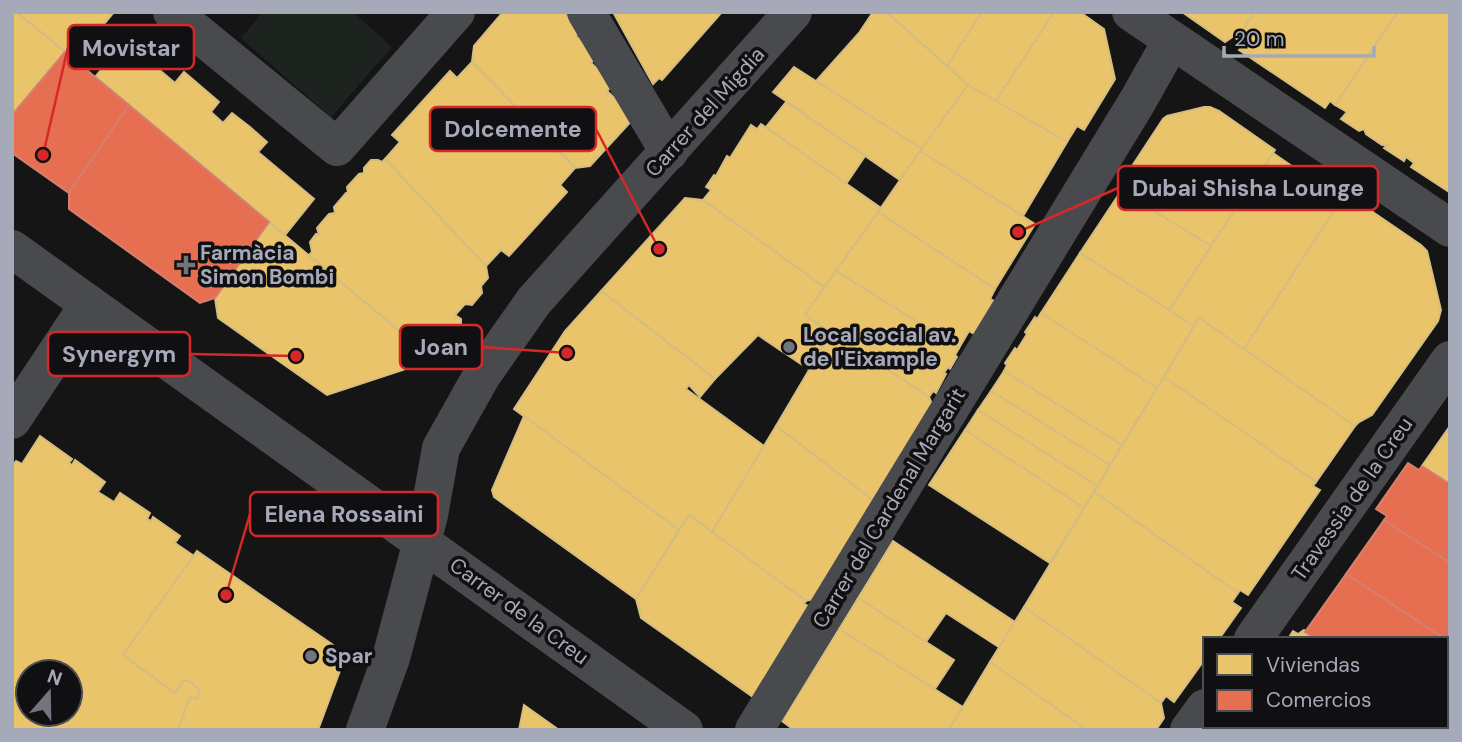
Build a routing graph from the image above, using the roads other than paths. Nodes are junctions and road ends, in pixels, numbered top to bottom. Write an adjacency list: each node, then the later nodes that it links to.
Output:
1 (172, 12): 2 (street)
2 (456, 12)
3 (586, 12): 7 (street)
4 (793, 12): 7 (street, Carrer del Migdia)
5 (1131, 12): 6 (street)
6 (1172, 40): 8 (street); 16 (street, Carrer del Cardenal Margarit)
7 (669, 152): 13 (street, Carrer del Migdia)
8 (1450, 228)
9 (12, 249): 10 (street, Carrer de la Creu)
10 (89, 304): 12 (street); 13 (street, Carrer de la Creu)
11 (1450, 360): 14 (street, Travessia de la Creu)
12 (12, 420)
13 (423, 542): 17 (street, Carrer del Migdia); 18 (street, Carrer de la Creu)
14 (1254, 637)
15 (1203, 711): 19 (street)
16 (763, 714)
17 (365, 730)
18 (684, 730)
19 (1189, 730)

